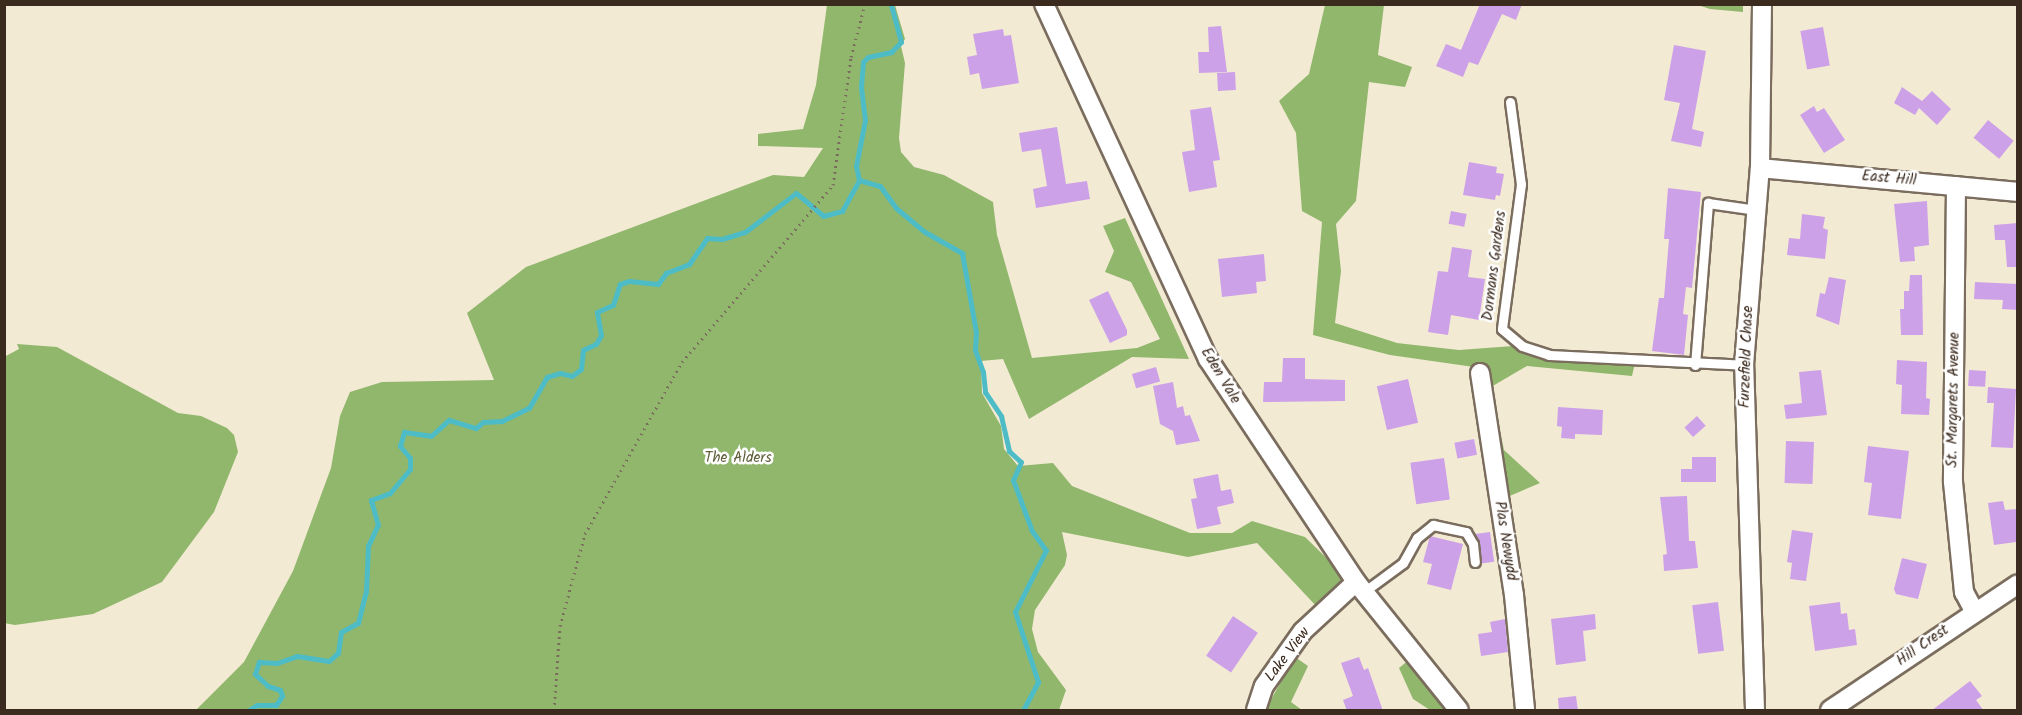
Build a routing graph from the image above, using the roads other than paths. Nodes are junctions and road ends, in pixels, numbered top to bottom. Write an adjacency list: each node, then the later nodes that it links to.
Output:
1 (1044, 4): 13 (street, Eden Vale)
2 (1762, 4): 4 (street, Furzefield Chase)
3 (1510, 102): 8 (lane, Dormans Gardens)
4 (1760, 168): 5 (street, East Hill); 7 (street, Furzefield Chase)
5 (1956, 186): 6 (street, East Hill); 14 (street, St. Margarets Avenue)
6 (2018, 192)
7 (1756, 210): 8 (lane); 9 (street, Furzefield Chase)
8 (1695, 365): 9 (lane, Dormans Gardens)
9 (1744, 365): 18 (street, Furzefield Chase)
10 (1480, 373): 17 (street, Plas Newydd)
11 (1475, 562): 13 (lane)
12 (2018, 584): 14 (street, Hill Crest)
13 (1360, 586): 15 (street, Lake View); 16 (street, Eden Vale)
14 (1974, 611): 19 (street, Hill Crest)
15 (1256, 711)
16 (1460, 711)
17 (1525, 711)
18 (1755, 711)
19 (1830, 711)

